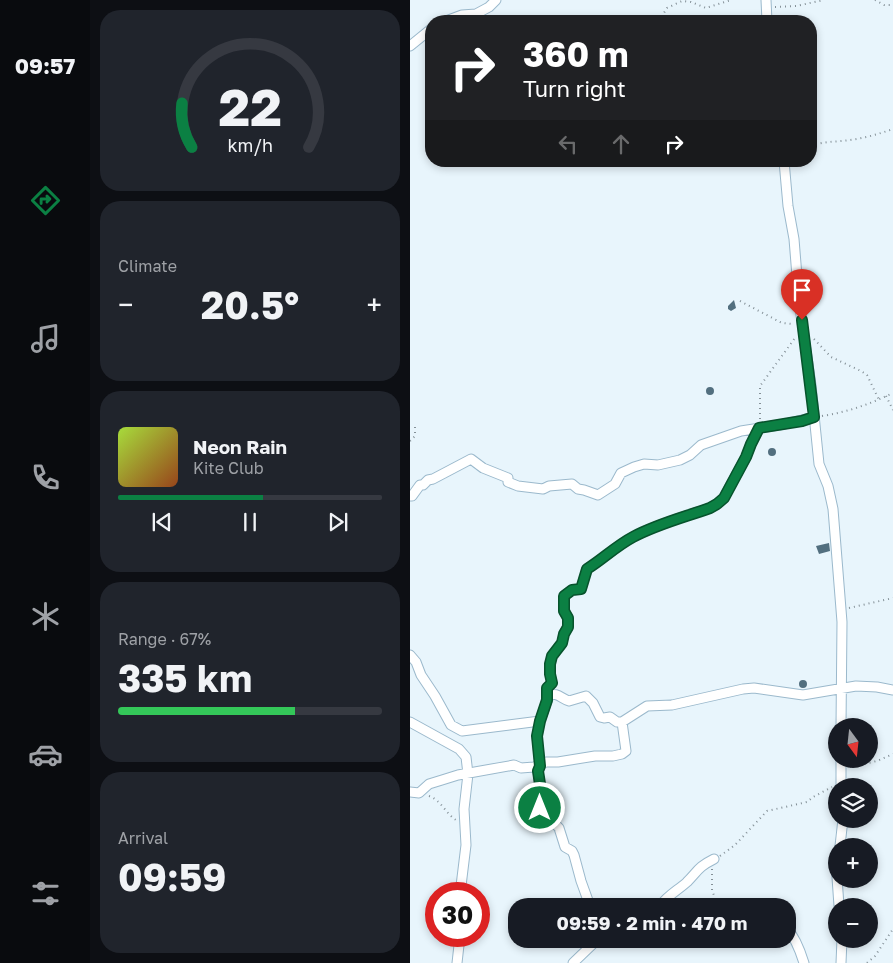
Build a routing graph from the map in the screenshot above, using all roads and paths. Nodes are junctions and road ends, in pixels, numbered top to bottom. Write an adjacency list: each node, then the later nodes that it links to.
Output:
1 (496, 0): 7 (street)
2 (731, 0): 8 (path)
3 (824, 0): 5 (path)
4 (875, 0): 6 (path)
5 (766, 3)
6 (893, 5)
7 (462, 15)
8 (663, 15)
9 (425, 34): 10 (street)
10 (410, 46)
11 (893, 129): 12 (path)
12 (817, 144)
13 (785, 167): 15 (street)
14 (740, 301): 15 (path)
15 (803, 324): 18 (path); 20 (street); 22 (path)
16 (893, 393): 17 (path)
17 (886, 396): 18 (path); 19 (path)
18 (879, 400): 20 (path)
19 (893, 410)
20 (814, 417): 22 (street); 26 (street)
21 (415, 425): 23 (path)
22 (759, 428): 24 (street); 30 (street)
23 (410, 441)
24 (410, 496)
25 (893, 598): 26 (path)
26 (841, 610): 28 (street)
27 (410, 655): 32 (street)
28 (840, 690): 29 (street); 31 (street); 34 (street)
29 (893, 690)
30 (547, 700): 32 (street); 34 (street)
31 (840, 718)
32 (540, 721): 36 (street)
33 (410, 722): 38 (street)
34 (622, 722): 36 (street)
35 (893, 754): 37 (path)
36 (540, 766): 38 (street); 45 (street)
37 (841, 769): 39 (street)
38 (468, 774): 41 (street); 42 (street)
39 (841, 778)
40 (828, 790): 43 (path)
41 (414, 792): 42 (path)
42 (466, 827): 44 (street)
43 (714, 859): 46 (street); 47 (path)
44 (462, 882)
45 (587, 898)
46 (667, 898)
47 (716, 898)
48 (893, 929): 57 (path)
49 (796, 942): 55 (street)
50 (459, 947): 53 (street)
51 (584, 948): 54 (street)
52 (842, 948): 56 (street)
53 (457, 963)
54 (573, 963)
55 (804, 963)
56 (841, 963)
57 (867, 963)

